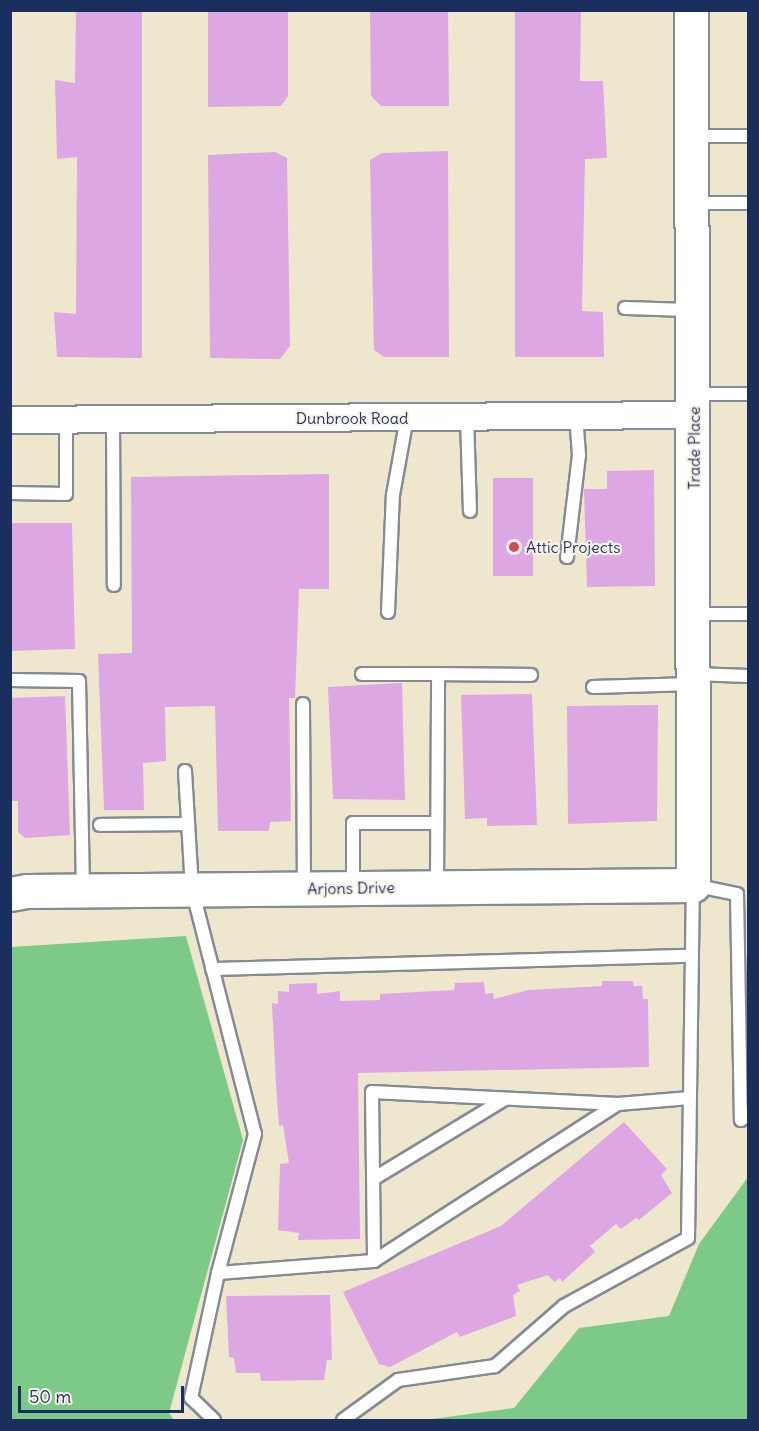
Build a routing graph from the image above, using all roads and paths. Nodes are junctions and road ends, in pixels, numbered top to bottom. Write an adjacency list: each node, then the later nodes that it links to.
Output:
1 (691, 10): 2 (street, Trade Place)
2 (694, 136): 3 (lane); 5 (street, Trade Place)
3 (748, 136)
4 (748, 203): 5 (lane)
5 (694, 204): 7 (street, Trade Place)
6 (624, 308): 7 (lane)
7 (693, 310): 9 (street, Trade Place)
8 (748, 394): 9 (lane)
9 (694, 405): 10 (street, Dunbrook Road); 21 (street, Trade Place)
10 (576, 415): 12 (street, Dunbrook Road); 18 (lane)
11 (407, 417): 12 (street, Dunbrook Road); 15 (street, Dunbrook Road); 20 (lane)
12 (467, 417): 17 (lane)
13 (10, 420): 14 (street, Dunbrook Road)
14 (66, 420): 15 (street, Dunbrook Road); 16 (lane)
15 (113, 420): 19 (lane)
16 (10, 493)
17 (470, 511)
18 (567, 557)
19 (114, 585)
20 (388, 612)
21 (693, 614): 22 (lane); 27 (street, Trade Place)
22 (748, 614)
23 (362, 674): 24 (lane)
24 (438, 674): 25 (lane); 32 (lane)
25 (531, 675)
26 (748, 676): 27 (lane)
27 (693, 679): 29 (lane); 35 (street, Trade Place)
28 (10, 680): 40 (lane)
29 (593, 687)
30 (303, 704): 38 (lane)
31 (185, 771): 33 (lane)
32 (437, 823): 36 (lane); 37 (lane)
33 (185, 824): 34 (lane); 39 (lane)
34 (100, 825)
35 (693, 885): 37 (street, Arjons Drive); 42 (lane); 44 (lane)
36 (353, 887): 37 (street, Arjons Drive); 38 (street, Arjons Drive)
37 (437, 887)
38 (304, 888): 39 (street, Arjons Drive)
39 (192, 889): 40 (street, Arjons Drive); 43 (lane)
40 (83, 890): 41 (street, Arjons Drive)
41 (10, 894)
42 (692, 956): 43 (lane); 45 (lane)
43 (212, 969): 51 (lane)
44 (744, 1004): 48 (lane)
45 (690, 1098): 47 (lane); 53 (lane)
46 (506, 1099): 47 (lane); 49 (lane); 49 (lane)
47 (618, 1104): 50 (lane)
48 (748, 1115)
49 (373, 1179): 50 (lane)
50 (374, 1261): 51 (lane)
51 (218, 1273): 52 (lane)
52 (214, 1420)
53 (342, 1420)

